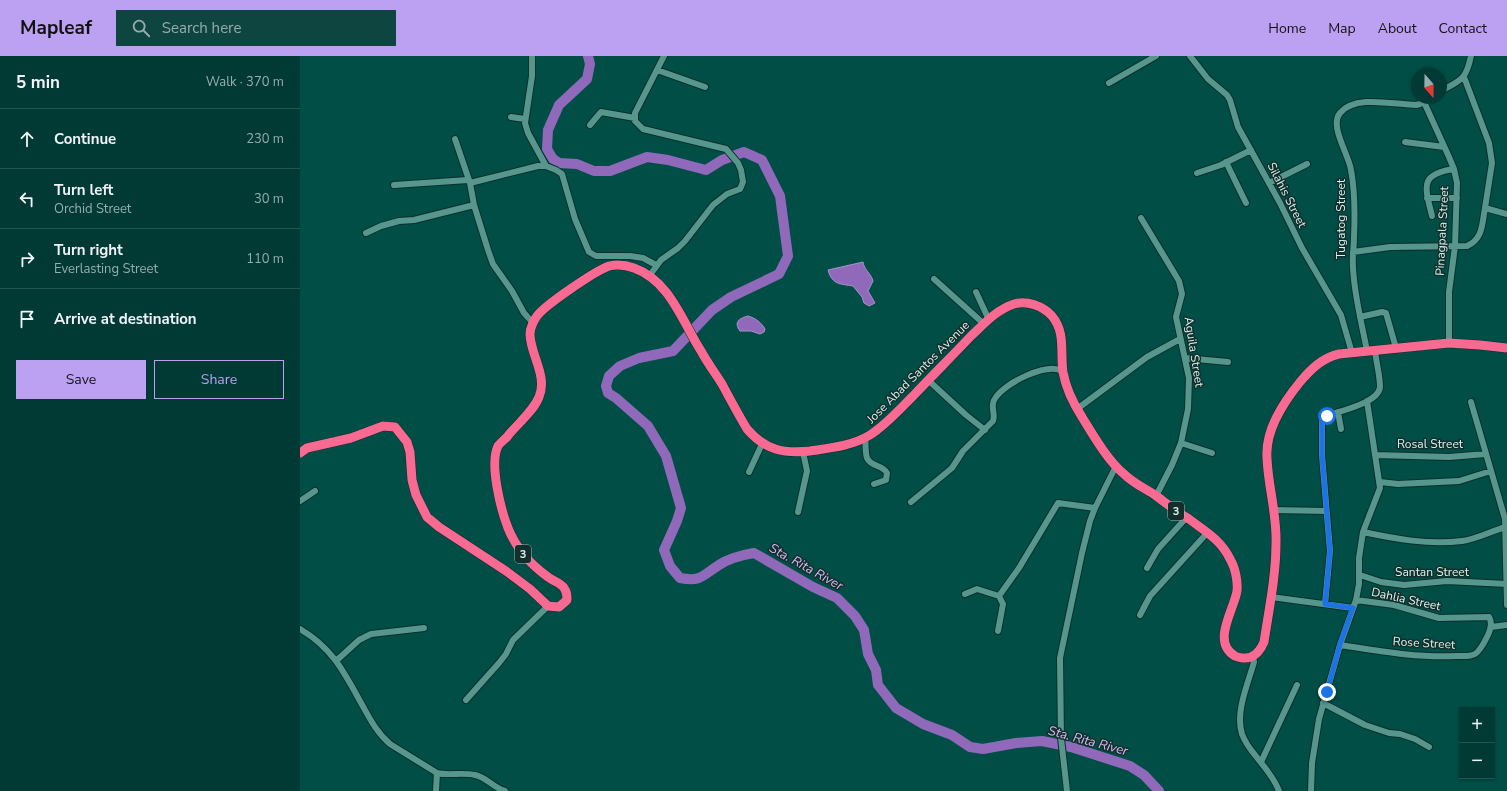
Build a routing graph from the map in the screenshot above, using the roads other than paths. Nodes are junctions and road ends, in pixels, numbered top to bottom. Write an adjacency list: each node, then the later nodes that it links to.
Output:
1 (532, 56): 15 (street)
2 (664, 56): 6 (street)
3 (1156, 56): 8 (street)
4 (1190, 56): 20 (street, Silahis Street)
5 (1471, 56): 7 (street)
6 (657, 70): 9 (street); 14 (street)
7 (1464, 77): 10 (street); 33 (street)
8 (1109, 83)
9 (705, 87)
10 (1447, 87)
11 (1419, 104): 39 (street, Tugatog Street)
12 (1425, 104): 19 (street, Pinagpala Street)
13 (510, 117): 15 (street)
14 (635, 118): 16 (street); 40 (street)
15 (525, 119): 23 (street)
16 (590, 125)
17 (455, 139): 26 (street)
18 (1405, 142): 19 (street)
19 (1444, 147): 24 (street, Pinagpala Street)
20 (1251, 150): 21 (street); 27 (street, Silahis Street)
21 (1226, 162): 25 (street); 31 (street)
22 (1307, 164): 27 (street)
23 (546, 166): 26 (street); 40 (street)
24 (1454, 170): 29 (street); 30 (street, Pinagpala Street)
25 (1197, 173)
26 (469, 181): 28 (street); 32 (street)
27 (1269, 183): 52 (street, Silahis Street)
28 (394, 185)
29 (1427, 198): 30 (street); 35 (street)
30 (1457, 198): 38 (street, Pinagpala Street)
31 (1246, 203)
32 (474, 205): 37 (street); 46 (street)
33 (1485, 208): 34 (street); 38 (street)
34 (1507, 214)
35 (1432, 216)
36 (1141, 218): 47 (street, Aguila Street)
37 (366, 233)
38 (1455, 246): 39 (street); 48 (street, Pinagpala Street)
39 (1353, 252): 44 (street, Tugatog Street)
40 (656, 265): 41 (street)
41 (650, 275): 46 (highway, Jose Abad Santos Avenue / 3); 65 (highway, Jose Abad Santos Avenue / 3)
42 (934, 279): 45 (street)
43 (976, 292): 45 (street)
44 (1360, 317): 49 (street); 51 (street, Tugatog Street)
45 (986, 322): 55 (highway, Jose Abad Santos Avenue / 3); 56 (highway, Jose Abad Santos Avenue / 3)
46 (533, 323): 97 (highway, 3)
47 (1180, 339): 53 (street, Aguila Street); 59 (street)
48 (1450, 343): 49 (highway); 50 (highway)
49 (1396, 348): 51 (highway)
50 (1507, 348)
51 (1371, 350): 52 (highway); 57 (street, Tugatog Street)
52 (1352, 353): 81 (highway)
53 (1184, 358): 54 (street); 64 (street, Aguila Street)
54 (1228, 362)
55 (1063, 371): 59 (highway, Jose Abad Santos Avenue / 3); 62 (street)
56 (928, 380): 62 (street); 63 (highway, Jose Abad Santos Avenue / 3)
57 (1368, 401): 60 (street); 70 (street)
58 (1471, 402): 69 (street)
59 (1077, 409): 71 (highway, Jose Abad Santos Avenue / 3)
60 (1338, 412): 61 (street); 82 (street)
61 (1341, 429)
62 (985, 430): 79 (street)
63 (865, 438): 66 (highway, Jose Abad Santos Avenue / 3); 75 (street)
64 (1181, 443): 68 (street); 77 (street, Aguila Street)
65 (762, 444): 66 (highway, Jose Abad Santos Avenue / 3); 73 (street)
66 (803, 452): 83 (street)
67 (300, 453): 97 (highway, 3)
68 (1212, 453)
69 (1486, 454): 70 (street, Rosal Street); 72 (street)
70 (1375, 455): 74 (street)
71 (1116, 466): 77 (highway, Jose Abad Santos Avenue / 3); 80 (street)
72 (1491, 471): 74 (street); 85 (street)
73 (749, 472)
74 (1380, 482): 87 (street)
75 (874, 484)
76 (315, 491): 78 (street)
77 (1156, 496): 84 (highway, Jose Abad Santos Avenue / 3)
78 (300, 501)
79 (911, 502)
80 (1094, 508): 92 (street); 116 (street)
81 (1274, 510): 82 (street); 93 (highway)
82 (1326, 510): 95 (street)
83 (798, 512)
84 (1186, 518): 86 (highway, Jose Abad Santos Avenue / 3); 88 (street)
85 (1506, 527): 87 (street); 90 (street)
86 (1208, 532): 99 (street); 106 (highway, Jose Abad Santos Avenue / 3)
87 (1363, 532): 89 (street)
88 (1147, 568)
89 (1360, 575): 90 (street, Santan Street); 94 (street)
90 (1506, 584): 96 (street)
91 (966, 594): 92 (street)
92 (1000, 596): 104 (street)
93 (1271, 597): 95 (street); 106 (highway)
94 (1356, 600): 98 (street); 101 (street, Dahlia Street)
95 (1325, 604): 98 (street)
96 (1507, 605)
97 (548, 606): 109 (street)
98 (1353, 608): 105 (street)
99 (1140, 615)
100 (1507, 625): 101 (street)
101 (1491, 627): 105 (street, Rose Street)
102 (424, 628): 107 (street)
103 (300, 629): 107 (street)
104 (998, 631)
105 (1340, 644): 110 (street)
106 (1253, 656): 112 (street)
107 (336, 661): 113 (street)
108 (1297, 685): 112 (street)
109 (466, 700)
110 (1323, 704): 111 (street); 118 (street)
111 (1429, 747)
112 (1261, 762): 117 (street)
113 (437, 773): 114 (street); 115 (street)
114 (436, 791)
115 (505, 791)
116 (1067, 791)
117 (1279, 791)
118 (1311, 791)

